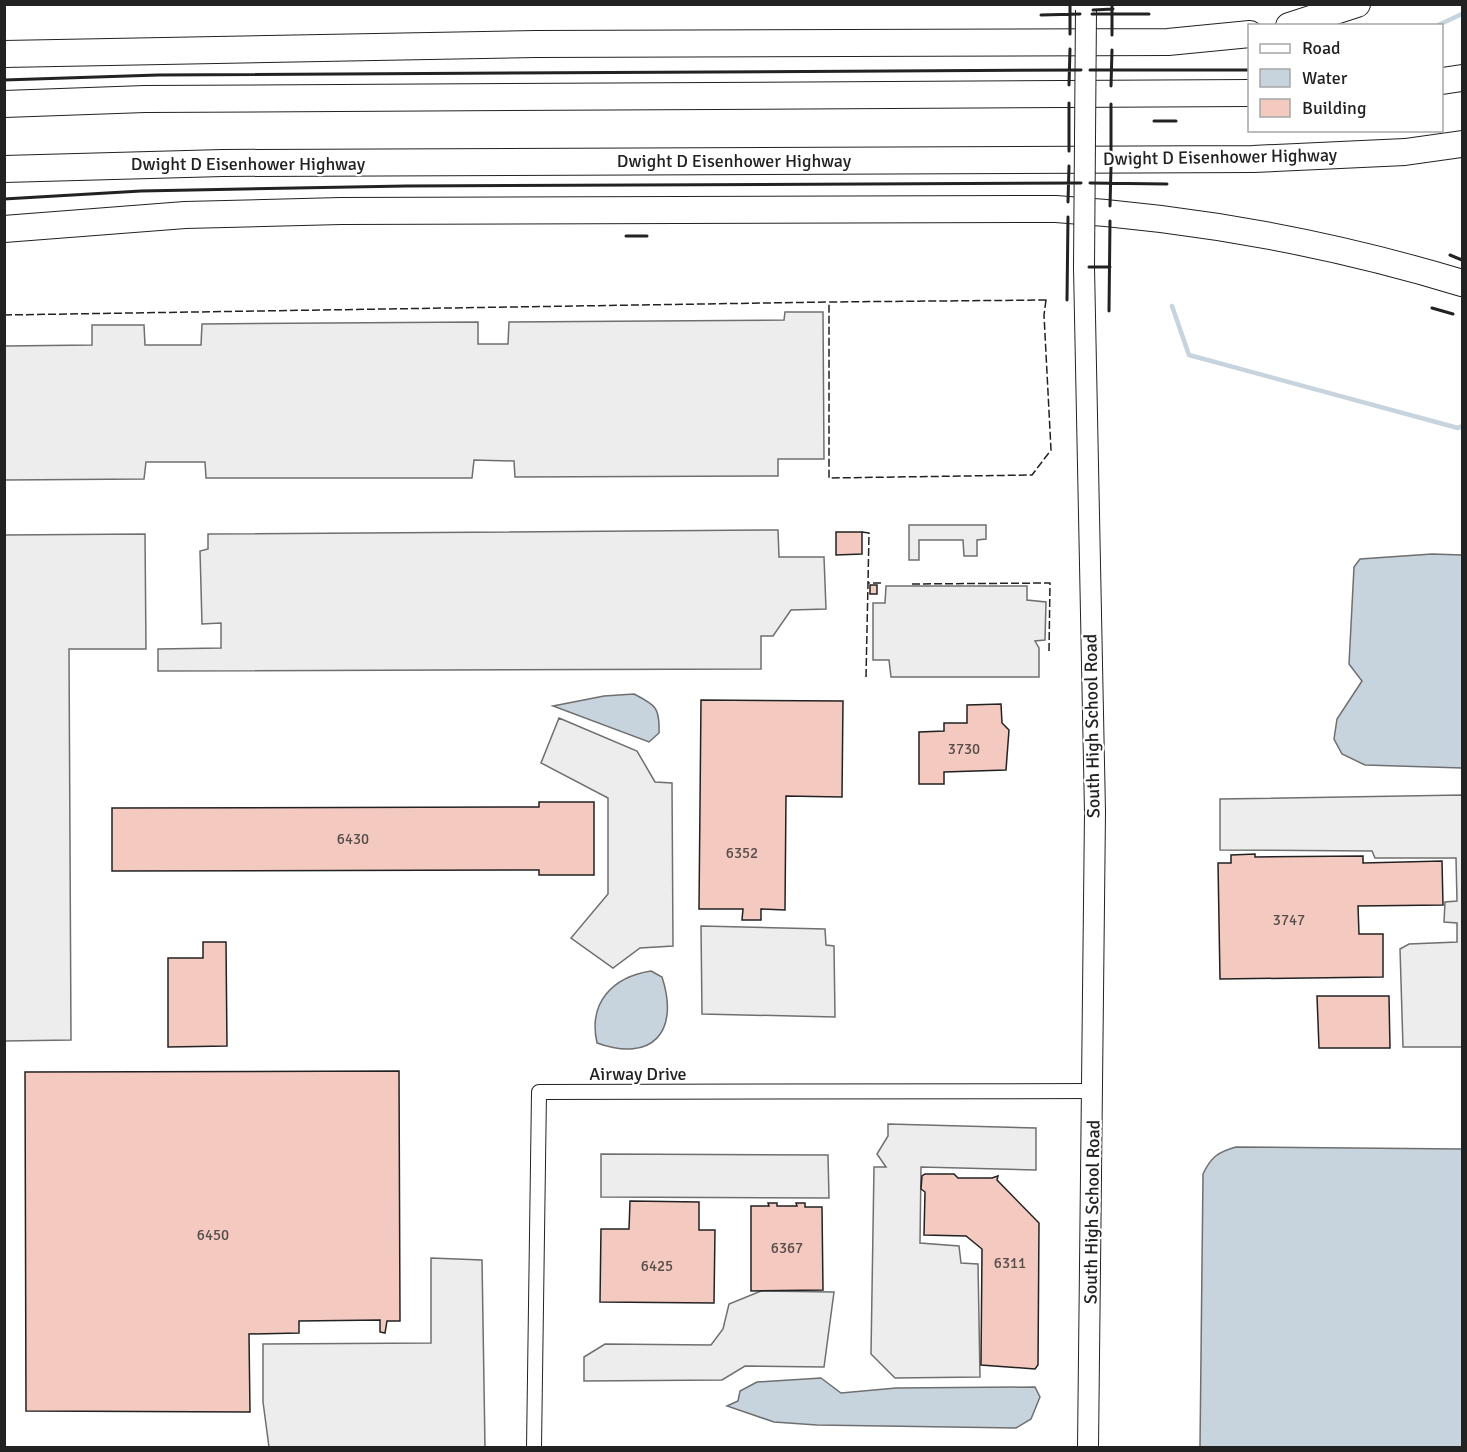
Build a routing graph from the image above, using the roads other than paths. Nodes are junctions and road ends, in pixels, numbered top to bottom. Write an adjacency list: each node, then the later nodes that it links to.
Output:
1 (1357, 4): 3 (highway)
2 (1087, 7): 16 (street, South High School Road, bridge)
3 (1295, 24)
4 (1248, 34): 5 (highway)
5 (4, 54)
6 (1462, 78): 7 (highway)
7 (1443, 81)
8 (1248, 93): 9 (highway)
9 (4, 104)
10 (1462, 144): 11 (highway, Dwight D Eisenhower Highway)
11 (4, 169)
12 (4, 229): 13 (highway)
13 (1272, 236): 14 (highway); 15 (highway)
14 (1462, 283)
15 (1462, 298)
16 (1093, 1091): 17 (street, Airway Drive); 18 (street, South High School Road)
17 (534, 1448)
18 (1089, 1448)

